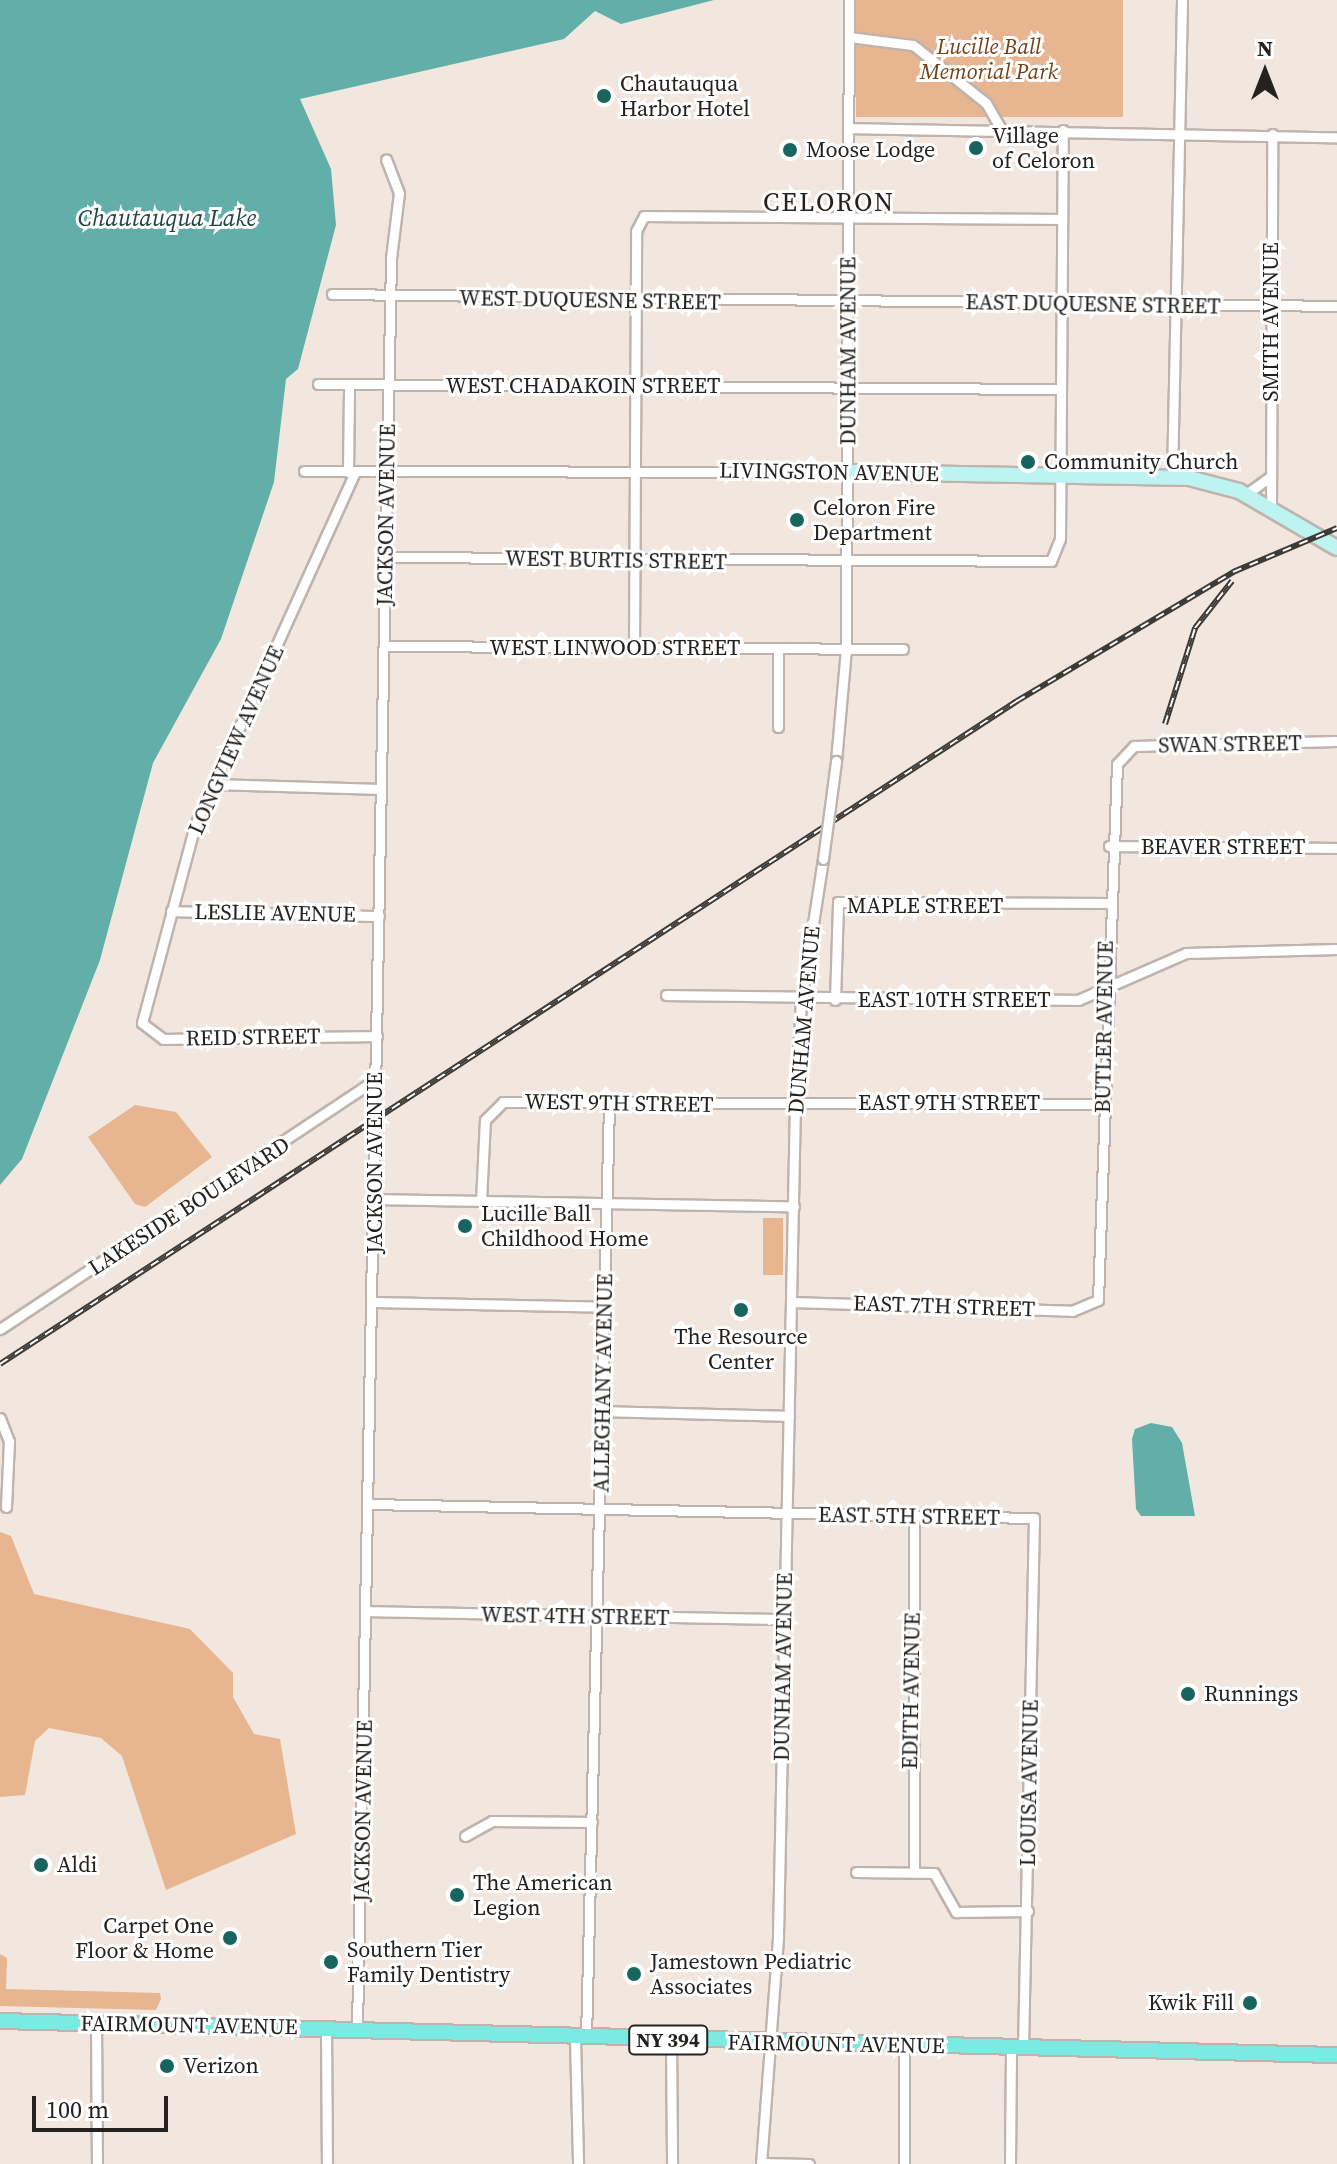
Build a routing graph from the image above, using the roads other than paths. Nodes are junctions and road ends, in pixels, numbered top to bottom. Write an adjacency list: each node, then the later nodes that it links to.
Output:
1 (849, 0): 3 (street, DUNHAM AVENUE)
2 (1182, 0): 7 (street)
3 (849, 37): 4 (street, DUNHAM AVENUE); 5 (street)
4 (849, 128): 5 (street); 11 (street, DUNHAM AVENUE)
5 (1001, 129): 6 (street)
6 (1063, 130): 7 (street); 12 (street)
7 (1174, 131): 8 (street); 18 (street)
8 (1272, 134): 9 (street); 19 (street, SMITH AVENUE)
9 (1337, 137)
10 (386, 159): 14 (street, JACKSON AVENUE)
11 (849, 214): 12 (street); 15 (street); 16 (street, DUNHAM AVENUE)
12 (1061, 219): 17 (street)
13 (332, 294): 14 (street, WEST DUQUESNE STREET)
14 (390, 297): 15 (street, WEST DUQUESNE STREET); 23 (street, JACKSON AVENUE)
15 (637, 301): 16 (street, WEST DUQUESNE STREET); 24 (street)
16 (849, 301): 17 (street, EAST DUQUESNE STREET); 25 (street, DUNHAM AVENUE)
17 (1060, 302): 18 (street, EAST DUQUESNE STREET); 26 (street)
18 (1171, 305): 19 (street, EAST DUQUESNE STREET); 34 (street)
19 (1270, 306): 20 (street, EAST DUQUESNE STREET); 33 (street, SMITH AVENUE)
20 (1337, 306)
21 (318, 384): 22 (street, WEST CHADAKOIN STREET)
22 (349, 384): 23 (street, WEST CHADAKOIN STREET); 30 (street)
23 (389, 385): 24 (street, WEST CHADAKOIN STREET); 27 (street, JACKSON AVENUE)
24 (636, 385): 25 (street, WEST CHADAKOIN STREET); 28 (street)
25 (849, 388): 26 (street, WEST CHADAKOIN STREET); 31 (street, DUNHAM AVENUE)
26 (1060, 389): 32 (street)
27 (387, 470): 28 (street, LIVINGSTON AVENUE); 30 (street, LIVINGSTON AVENUE); 38 (street, JACKSON AVENUE)
28 (636, 470): 31 (street, LIVINGSTON AVENUE); 39 (street)
29 (304, 471): 30 (street, LIVINGSTON AVENUE)
30 (352, 472): 49 (street, LONGVIEW AVENUE)
31 (848, 472): 32 (street, LIVINGSTON AVENUE); 40 (street, DUNHAM AVENUE)
32 (1060, 476): 34 (street, LIVINGSTON AVENUE); 40 (street, WEST BURTIS STREET)
33 (1271, 476): 35 (street); 36 (street, SMITH AVENUE)
34 (1172, 478): 35 (street, LIVINGSTON AVENUE)
35 (1245, 495): 36 (street, LIVINGSTON AVENUE)
36 (1271, 509): 37 (street, LIVINGSTON AVENUE)
37 (1337, 548)
38 (385, 557): 39 (street, WEST BURTIS STREET); 41 (street, JACKSON AVENUE)
39 (635, 560): 40 (street, WEST BURTIS STREET); 42 (street)
40 (847, 563): 44 (street, DUNHAM AVENUE)
41 (384, 646): 42 (street, WEST LINWOOD STREET); 50 (street, JACKSON AVENUE)
42 (634, 648): 43 (street, WEST LINWOOD STREET)
43 (778, 648): 44 (street, WEST LINWOOD STREET); 46 (street)
44 (846, 649): 45 (street, WEST LINWOOD STREET); 60 (street, DUNHAM AVENUE, bridge)
45 (903, 649)
46 (778, 727)
47 (1337, 741): 48 (street, SWAN STREET)
48 (1125, 752): 51 (street, BUTLER AVENUE)
49 (213, 784): 50 (street); 54 (street, LONGVIEW AVENUE)
50 (381, 789): 55 (street, JACKSON AVENUE)
51 (1109, 846): 52 (street, BEAVER STREET); 53 (street, BUTLER AVENUE)
52 (1337, 848)
53 (1107, 903): 57 (street, BUTLER AVENUE); 59 (street, MAPLE STREET)
54 (171, 911): 55 (street, LESLIE AVENUE); 61 (street, LONGVIEW AVENUE)
55 (379, 916): 62 (street, JACKSON AVENUE)
56 (1337, 949): 57 (street, EAST 10TH STREET)
57 (1104, 991): 59 (street, EAST 10TH STREET); 65 (street, BUTLER AVENUE)
58 (666, 995): 60 (street, EAST 10TH STREET)
59 (835, 1000): 60 (street, EAST 10TH STREET)
60 (801, 1001): 66 (street, DUNHAM AVENUE)
61 (142, 1018): 62 (street, REID STREET)
62 (377, 1036): 63 (street, JACKSON AVENUE)
63 (375, 1080): 67 (street, JACKSON AVENUE); 75 (street, LAKESIDE BOULEVARD)
64 (609, 1102): 66 (street, WEST 9TH STREET); 68 (street, WEST 9TH STREET); 69 (street, ALLEGHANY AVENUE)
65 (1103, 1104): 66 (street, EAST 9TH STREET); 73 (street, BUTLER AVENUE)
66 (795, 1105): 70 (street, DUNHAM AVENUE)
67 (375, 1199): 68 (street); 71 (street, JACKSON AVENUE)
68 (481, 1201): 69 (street)
69 (608, 1204): 70 (street); 74 (street, ALLEGHANY AVENUE)
70 (794, 1206): 72 (street, DUNHAM AVENUE)
71 (374, 1302): 74 (street); 79 (street, JACKSON AVENUE)
72 (792, 1302): 73 (street, EAST 7TH STREET); 77 (street, DUNHAM AVENUE)
73 (1094, 1303)
74 (604, 1307): 76 (street, ALLEGHANY AVENUE)
75 (0, 1329)
76 (603, 1411): 77 (street); 81 (street, ALLEGHANY AVENUE)
77 (789, 1416): 82 (street, DUNHAM AVENUE)
78 (0, 1418): 80 (street)
79 (369, 1504): 81 (street, EAST 5TH STREET); 85 (street, JACKSON AVENUE)
80 (6, 1507)
81 (600, 1510): 82 (street, EAST 5TH STREET); 86 (street, ALLEGHANY AVENUE)
82 (785, 1514): 83 (street, EAST 5TH STREET); 87 (street, DUNHAM AVENUE)
83 (914, 1518): 84 (street, EAST 5TH STREET); 90 (street, EDITH AVENUE)
84 (1034, 1518): 92 (street, LOUISA AVENUE)
85 (366, 1611): 86 (street, WEST 4TH STREET); 96 (street, JACKSON AVENUE)
86 (597, 1617): 87 (street, WEST 4TH STREET); 88 (street, ALLEGHANY AVENUE)
87 (785, 1619): 99 (street, DUNHAM AVENUE)
88 (592, 1822): 89 (street); 97 (street, ALLEGHANY AVENUE)
89 (465, 1836)
90 (912, 1867): 91 (street); 92 (street)
91 (856, 1872)
92 (1028, 1911): 101 (street, LOUISA AVENUE)
93 (0, 2021): 94 (main road, FAIRMOUNT AVENUE / NY 394)
94 (96, 2023): 95 (main road, FAIRMOUNT AVENUE / NY 394); 103 (street)
95 (326, 2028): 96 (main road, FAIRMOUNT AVENUE / NY 394); 104 (street)
96 (357, 2029): 97 (main road, FAIRMOUNT AVENUE / NY 394)
97 (580, 2038): 98 (main road, FAIRMOUNT AVENUE / NY 394); 105 (street, ALLEGHANY AVENUE)
98 (671, 2040): 99 (main road, FAIRMOUNT AVENUE / NY 394); 106 (street)
99 (774, 2042): 100 (main road, FAIRMOUNT AVENUE / NY 394); 107 (street, DUNHAM AVENUE)
100 (904, 2045): 101 (main road, FAIRMOUNT AVENUE / NY 394); 109 (street)
101 (1017, 2049): 102 (main road, FAIRMOUNT AVENUE / NY 394); 110 (street, LOUISA AVENUE)
102 (1337, 2055)
103 (97, 2164)
104 (327, 2164)
105 (578, 2164)
106 (672, 2164)
107 (761, 2164): 108 (street)
108 (809, 2164)
109 (904, 2164)
110 (1010, 2164)

